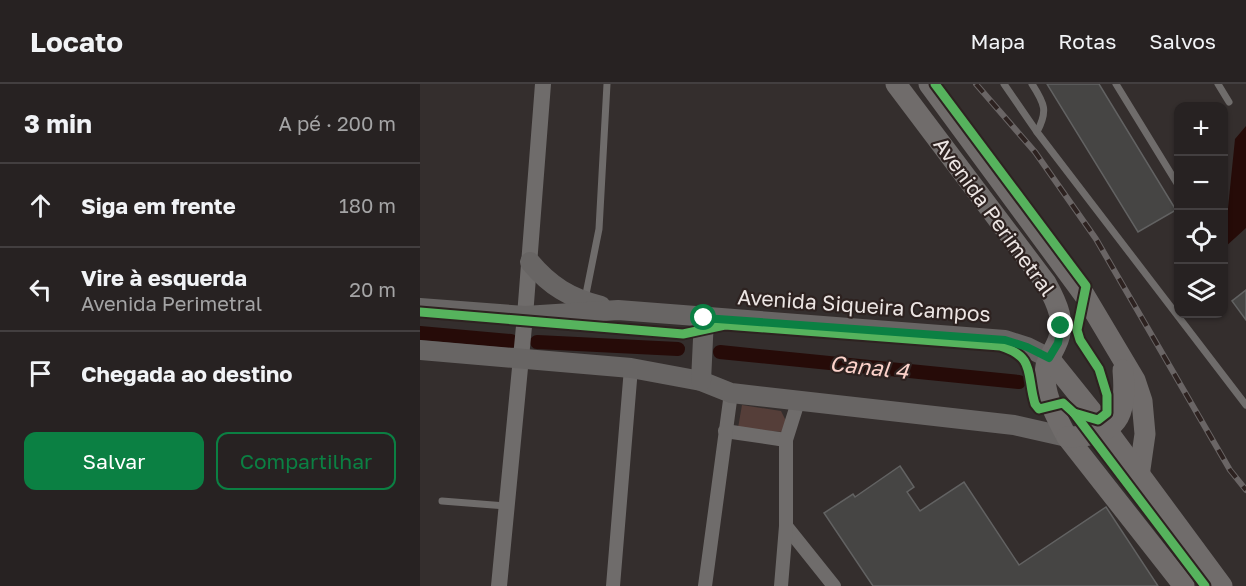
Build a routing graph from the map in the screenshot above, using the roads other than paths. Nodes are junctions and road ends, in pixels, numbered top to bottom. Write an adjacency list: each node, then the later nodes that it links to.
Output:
1 (543, 84): 12 (street)
2 (607, 84): 13 (lane)
3 (896, 84): 21 (main road, Avenida Perimetral)
4 (928, 84): 20 (main road, Avenida Perimetral)
5 (1005, 84): 10 (lane)
6 (1032, 84): 10 (lane)
7 (1116, 84): 11 (lane)
8 (1218, 84): 9 (lane)
9 (1228, 102)
10 (1037, 132): 26 (lane)
11 (1174, 177)
12 (530, 262): 13 (main road); 16 (street)
13 (584, 302): 15 (main road)
14 (420, 308): 16 (main road, Avenida Siqueira Campos)
15 (618, 310): 16 (main road, Avenida Siqueira Campos); 17 (main road, Avenida Siqueira Campos)
16 (525, 318): 19 (street)
17 (704, 323): 21 (main road, Avenida Siqueira Campos); 23 (main road)
18 (420, 350): 19 (main road)
19 (521, 355): 22 (main road); 33 (street)
20 (1122, 357): 27 (main road); 31 (main road, Avenida Perimetral)
21 (1049, 358): 27 (main road); 29 (main road, Avenida Perimetral)
22 (631, 368): 23 (main road); 36 (street)
23 (701, 376): 24 (main road)
24 (731, 393): 25 (main road); 28 (street)
25 (798, 402): 29 (main road); 30 (street)
26 (1246, 405)
27 (1106, 429): 29 (main road); 31 (main road)
28 (725, 430): 30 (street); 37 (street)
29 (1067, 437): 40 (main road, Avenida Perimetral)
30 (786, 440): 34 (street)
31 (1139, 476): 41 (main road)
32 (442, 501): 33 (lane)
33 (506, 506): 35 (street)
34 (786, 526): 38 (street); 39 (street)
35 (499, 586)
36 (613, 586)
37 (705, 586)
38 (781, 586)
39 (834, 586)
40 (1184, 586)
41 (1222, 586)

